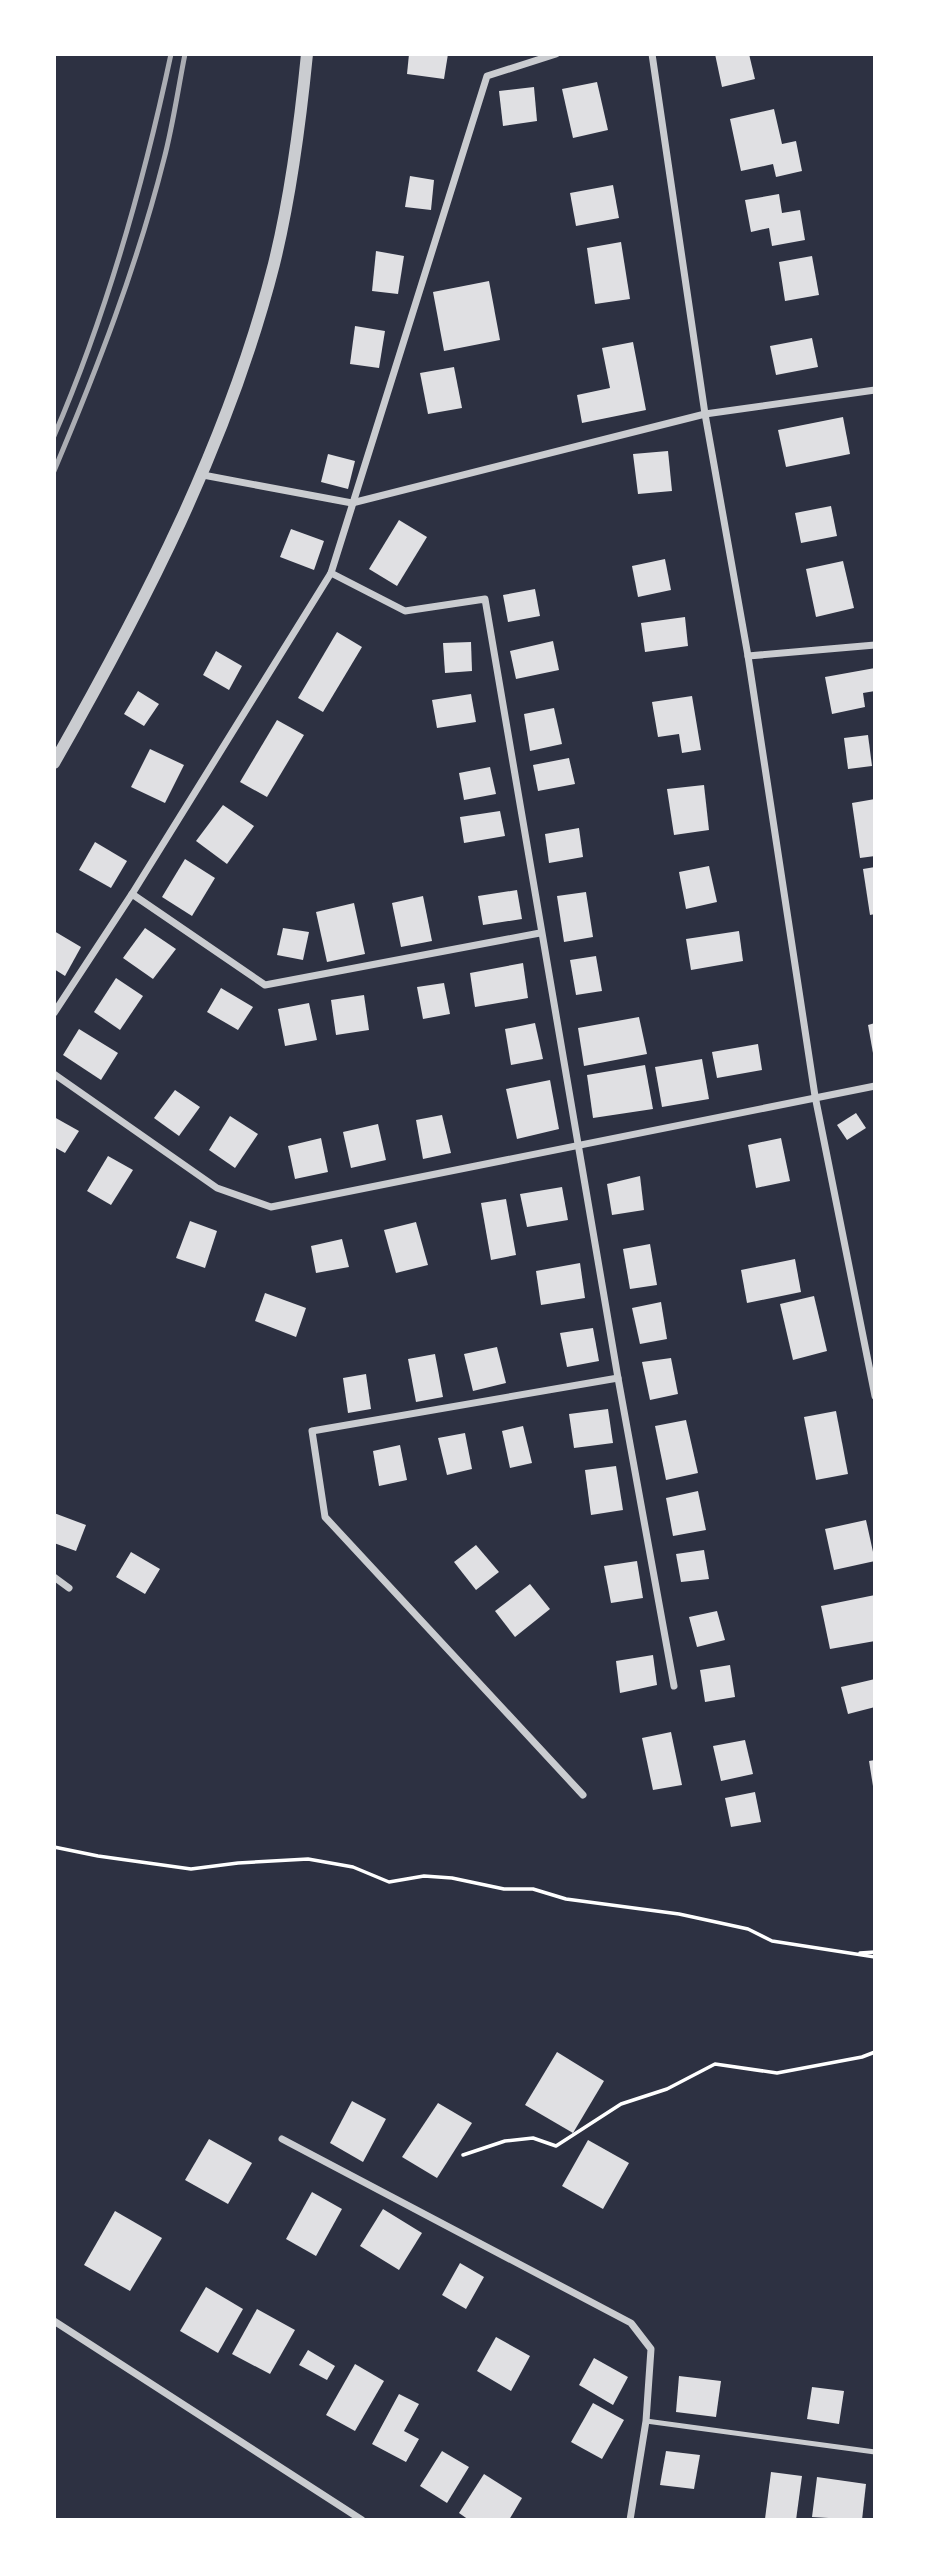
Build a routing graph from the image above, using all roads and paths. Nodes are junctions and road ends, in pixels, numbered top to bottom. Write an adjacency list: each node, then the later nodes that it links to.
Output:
1 (307, 54): 6 (street)
2 (556, 54): 7 (street)
3 (652, 54): 5 (street)
4 (875, 390): 5 (street)
5 (705, 414): 7 (street); 10 (street)
6 (202, 475): 7 (street); 11 (street)
7 (352, 503): 8 (street)
8 (331, 573): 12 (street); 13 (street)
9 (875, 645): 10 (street)
10 (748, 656): 17 (street)
11 (54, 763)
12 (132, 894): 13 (street); 14 (street)
13 (540, 933): 18 (street)
14 (54, 1013)
15 (54, 1074): 18 (street)
16 (875, 1086): 17 (street)
17 (815, 1096): 18 (street); 20 (street)
18 (579, 1145): 19 (street)
19 (618, 1378): 23 (street); 24 (street)
20 (875, 1396)
21 (54, 1577): 22 (street)
22 (69, 1588)
23 (674, 1686)
24 (583, 1794)
25 (54, 1847): 26 (path)
26 (875, 1954)
27 (875, 2052): 29 (path)
28 (282, 2138): 31 (street)
29 (463, 2155)
30 (54, 2321): 33 (street)
31 (646, 2421): 32 (lane); 34 (street)
32 (875, 2452)
33 (362, 2520)
34 (630, 2520)

